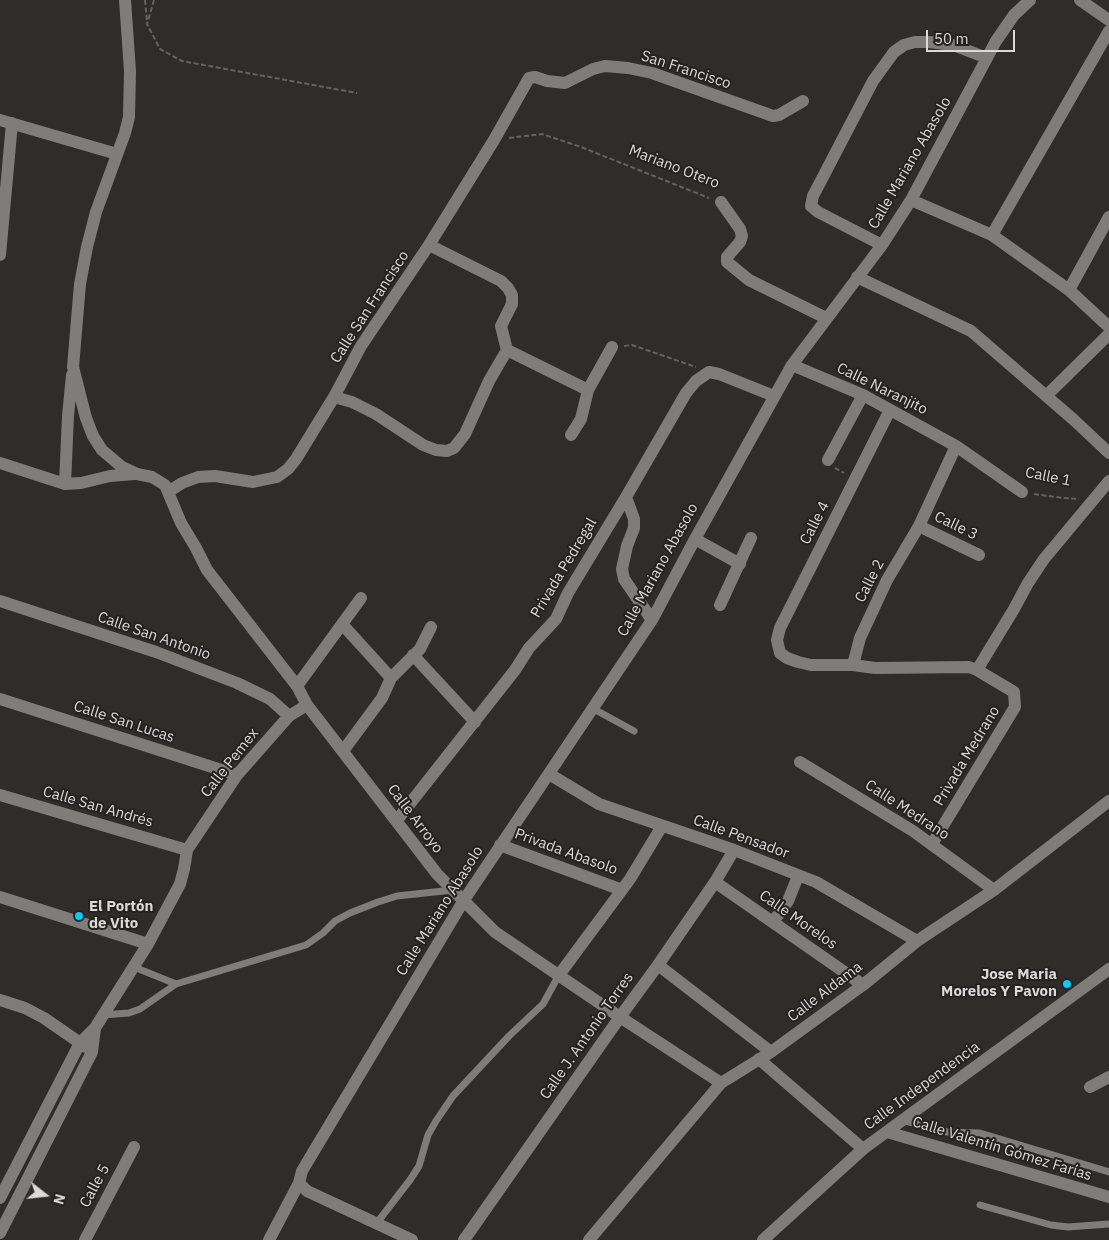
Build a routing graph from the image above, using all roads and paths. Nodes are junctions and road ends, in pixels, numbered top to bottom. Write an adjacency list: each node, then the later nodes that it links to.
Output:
1 (125, 0): 15 (street)
2 (145, 0): 7 (path)
3 (154, 0): 7 (path)
4 (1030, 0): 9 (street, Calle Mariano Abasolo)
5 (1080, 0): 6 (street)
6 (1109, 20)
7 (147, 24): 11 (path)
8 (1109, 31): 19 (street)
9 (987, 58): 16 (street, Calle Mariano Abasolo); 21 (street)
10 (529, 78): 12 (street, San Francisco); 14 (street, Calle San Francisco)
11 (357, 93)
12 (803, 101)
13 (6, 121): 15 (street); 22 (street)
14 (494, 140): 17 (path, Mariano Otero); 20 (street, Calle San Francisco)
15 (117, 154): 31 (street)
16 (911, 200): 19 (street); 21 (street, Calle Mariano Abasolo)
17 (721, 202): 25 (street, Mariano Otero)
18 (1109, 217): 24 (street)
19 (992, 235): 24 (street)
20 (429, 245): 29 (street); 37 (street, Calle San Francisco)
21 (882, 245): 23 (street, Calle Mariano Abasolo)
22 (0, 255)
23 (857, 277): 25 (street, Calle Mariano Abasolo); 36 (street)
24 (1069, 290): 26 (street)
25 (826, 318): 30 (street, Calle Mariano Abasolo)
26 (1109, 327)
27 (1109, 334): 36 (street)
28 (612, 347): 32 (path); 33 (street)
29 (507, 350): 33 (street); 37 (street)
30 (792, 366): 34 (street, Calle Naranjito); 35 (street, Calle Mariano Abasolo)
31 (73, 367): 44 (street); 47 (street)
32 (709, 372): 35 (street); 50 (street, Privada Pedregal)
33 (588, 390): 39 (street)
34 (864, 395): 38 (street, Calle Naranjito); 42 (street)
35 (774, 396): 54 (street, Calle Mariano Abasolo)
36 (1046, 396): 41 (street)
37 (334, 397): 48 (street, Calle San Francisco)
38 (890, 410): 40 (street, Calle Naranjito); 45 (street, Calle 4)
39 (572, 435)
40 (956, 446): 49 (street, Calle 1); 52 (street, Calle 2)
41 (1109, 453)
42 (828, 460): 45 (path)
43 (0, 464): 47 (street)
44 (137, 474): 47 (street); 48 (street)
45 (856, 478): 64 (street, Calle 4)
46 (1109, 481): 51 (street)
47 (65, 484)
48 (168, 492): 67 (street, Calle Arroyo)
49 (1022, 492): 51 (path, Calle 1)
50 (626, 497): 60 (street); 72 (street, Privada Pedregal)
51 (1094, 499): 65 (street)
52 (919, 526): 55 (street, Calle 3); 64 (street, Calle 2)
53 (751, 538): 56 (street)
54 (695, 539): 56 (street); 60 (street, Calle Mariano Abasolo)
55 (979, 555)
56 (740, 564): 59 (street)
57 (361, 598): 61 (street)
58 (0, 600): 71 (street, Calle San Antonio)
59 (720, 606)
60 (652, 620): 70 (street, Calle Mariano Abasolo)
61 (342, 624): 66 (street); 67 (street)
62 (431, 627): 63 (street)
63 (413, 655): 66 (street); 72 (street)
64 (852, 665): 65 (street)
65 (977, 670): 82 (street, Privada Medrano)
66 (391, 678): 74 (street)
67 (297, 686): 69 (street, Calle Arroyo)
68 (0, 699): 77 (street, Calle San Lucas)
69 (307, 705): 71 (street, Calle Pemex); 74 (street, Calle Arroyo)
70 (592, 708): 73 (lane); 76 (street, Calle Mariano Abasolo)
71 (289, 716): 77 (street, Calle Pemex)
72 (475, 722): 80 (street, Privada Pedregal)
73 (634, 731)
74 (343, 751): 80 (street, Calle Arroyo)
75 (800, 762): 82 (street, Calle Medrano)
76 (549, 774): 81 (street, Calle Pensador); 83 (street, Calle Mariano Abasolo)
77 (237, 775): 84 (street, Calle Pemex)
78 (0, 795): 84 (street, Calle San Andrés)
79 (1109, 802): 90 (street, Calle Aldama)
80 (397, 820): 88 (street, Calle Arroyo)
81 (662, 826): 85 (street, Calle Pensador); 89 (street)
82 (932, 844): 90 (street, Calle Medrano)
83 (500, 845): 89 (street, Privada Abasolo); 92 (street, Calle Mariano Abasolo)
84 (187, 850): 95 (street)
85 (734, 850): 86 (street, Calle Pensador); 87 (street, Calle J. Antonio Torres)
86 (798, 876): 93 (street); 94 (street, Calle Pensador)
87 (715, 882): 93 (street, Calle Morelos); 96 (street, Calle J. Antonio Torres)
88 (454, 890): 92 (street, Calle Arroyo); 100 (lane)
89 (622, 890): 99 (street)
90 (994, 890): 94 (street, Calle Aldama)
91 (0, 896): 95 (street)
92 (464, 900): 99 (street, Calle Arroyo); 118 (street, Calle Mariano Abasolo)
93 (773, 922): 101 (street, Calle Morelos)
94 (917, 941): 101 (street, Calle Aldama)
95 (148, 944): 97 (street)
96 (658, 965): 104 (street, Calle J. Antonio Torres); 108 (street)
97 (134, 967): 100 (lane); 103 (street)
98 (1109, 969): 113 (street, Calle Independencia)
99 (559, 975): 104 (street, Calle Arroyo); 122 (lane)
100 (176, 984): 103 (lane)
101 (863, 985): 108 (street, Calle Aldama)
102 (0, 1000): 106 (street)
103 (103, 1015): 105 (street)
104 (620, 1017): 111 (street, Calle Arroyo); 128 (street, Calle J. Antonio Torres)
105 (95, 1028): 106 (street); 107 (street)
106 (80, 1044): 107 (street); 119 (street)
107 (92, 1052): 124 (street)
108 (771, 1052): 109 (street, Calle Aldama)
109 (759, 1059): 111 (street, Calle Aldama); 116 (street)
110 (1109, 1077): 112 (street)
111 (721, 1083): 129 (street, Calle Aldama)
112 (1090, 1087)
113 (902, 1120): 114 (street, Calle Independencia); 117 (lane)
114 (887, 1132): 116 (street, Calle Independencia); 120 (street, Calle Valentín Gómez Farías)
115 (134, 1147): 125 (street, Calle 5)
116 (863, 1150): 130 (street, Calle Independencia)
117 (1109, 1172)
118 (300, 1183): 122 (street); 126 (street, Calle Mariano Abasolo)
119 (2, 1190)
120 (1109, 1197)
121 (980, 1205): 123 (lane)
122 (376, 1224): 127 (street)
123 (1109, 1224)
124 (0, 1233)
125 (85, 1240)
126 (269, 1240)
127 (412, 1240)
128 (464, 1240)
129 (589, 1240)
130 (763, 1240)

